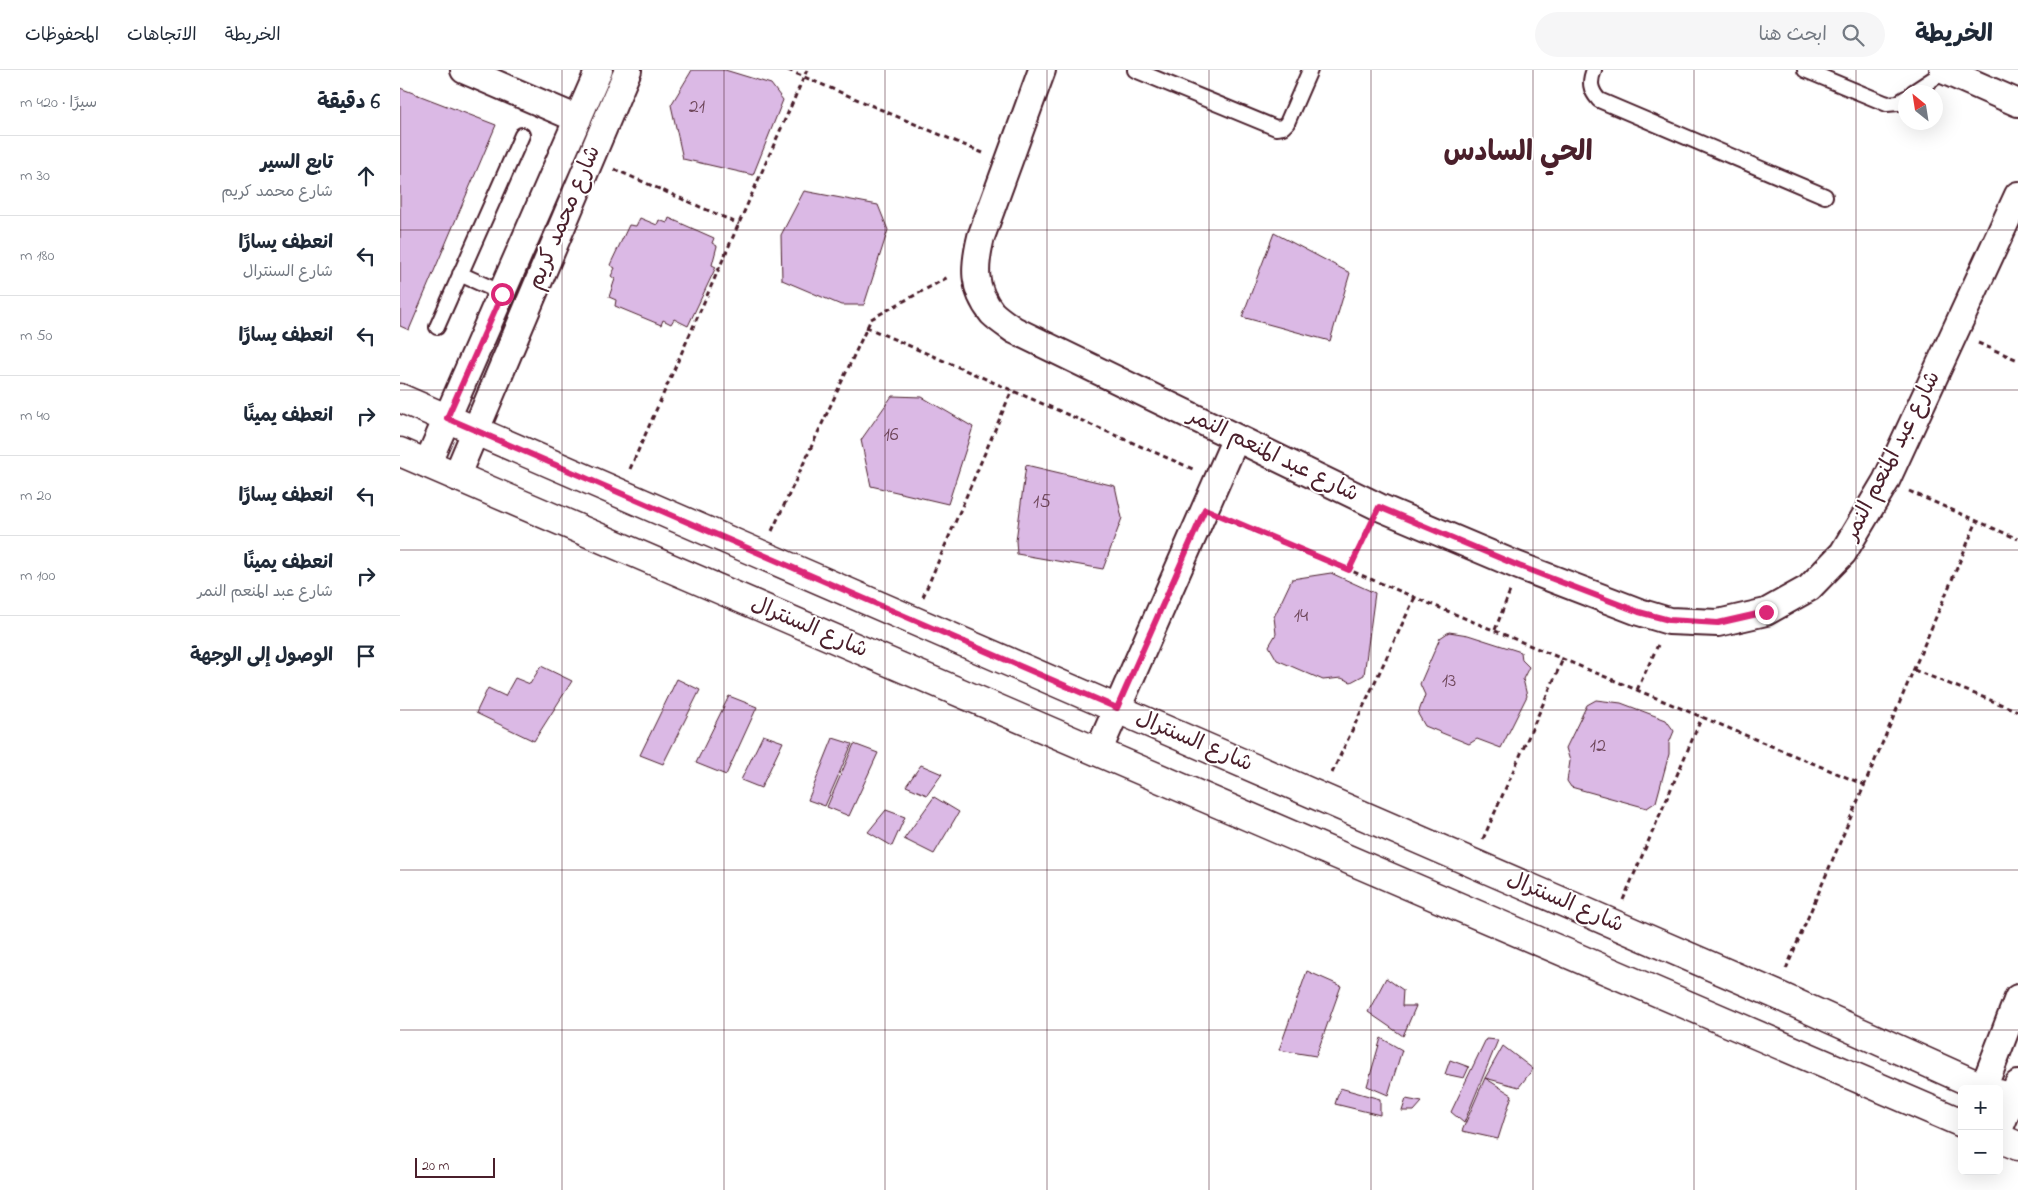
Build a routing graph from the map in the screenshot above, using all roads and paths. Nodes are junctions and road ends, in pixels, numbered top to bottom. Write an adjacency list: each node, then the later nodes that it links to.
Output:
1 (464, 70): 16 (street)
2 (599, 70): 16 (street, شارع محمد كريم)
3 (628, 70): 18 (street, شارع محمد كريم)
4 (788, 70): 12 (path)
5 (807, 70): 12 (path)
6 (1042, 70): 19 (street, شارع عبد المنعم النمر)
7 (1135, 70): 8 (lane)
8 (1310, 70)
9 (1594, 70): 21 (lane)
10 (1805, 70): 14 (lane)
11 (1944, 70): 13 (lane); 15 (street)
12 (804, 77): 19 (path); 22 (path)
13 (1923, 85)
14 (1898, 103)
15 (2018, 103)
16 (578, 119): 25 (street, شارع محمد كريم)
17 (522, 135): 24 (lane)
18 (590, 158): 22 (path); 33 (street, شارع محمد كريم)
19 (1008, 163): 23 (street, شارع عبد المنعم النمر)
20 (2018, 195): 28 (street, شارع عبد المنعم النمر)
21 (1825, 196)
22 (739, 224): 40 (path)
23 (975, 264): 26 (path); 34 (street, شارع عبد المنعم النمر)
24 (460, 274): 25 (lane); 27 (lane)
25 (502, 294): 32 (street, شارع محمد كريم)
26 (866, 326): 30 (path); 45 (path)
27 (437, 327)
28 (1954, 334): 29 (path); 39 (street, شارع عبد المنعم النمر)
29 (2018, 360)
30 (1012, 390): 38 (path); 49 (path)
31 (400, 398): 32 (street, شارع السنترال)
32 (447, 418): 33 (street, شارع السنترال); 36 (street, شارع محمد كريم)
33 (476, 430): 37 (street, شارع محمد كريم); 40 (street, شارع السنترال)
34 (1236, 438): 38 (street); 41 (street, شارع عبد المنعم النمر)
35 (400, 452): 36 (street, شارع السنترال)
36 (427, 464): 37 (street, شارع السنترال)
37 (456, 477): 58 (street, شارع السنترال)
38 (1218, 480): 42 (street)
39 (1886, 481): 43 (path); 50 (street, شارع عبد المنعم النمر)
40 (619, 492): 45 (street, شارع السنترال)
41 (1379, 507): 46 (street, شارع عبد المنعم النمر); 47 (path)
42 (1205, 509): 47 (path); 55 (street)
43 (1977, 521): 44 (path); 53 (path)
44 (2018, 539)
45 (762, 554): 49 (street, شارع السنترال)
46 (1519, 566): 50 (street, شارع عبد المنعم النمر); 51 (path)
47 (1349, 570): 48 (path)
48 (1415, 597): 51 (path); 60 (path)
49 (913, 620): 55 (street, شارع السنترال)
50 (1669, 620): 54 (path)
51 (1495, 630): 52 (path)
52 (1563, 659): 54 (path); 61 (path)
53 (1914, 670): 56 (path); 59 (path)
54 (1637, 690): 57 (path)
55 (1117, 708): 58 (street); 60 (street, شارع السنترال)
56 (2018, 711)
57 (1702, 717): 59 (path); 62 (path)
58 (1098, 752): 67 (street, شارع السنترال)
59 (1865, 785): 63 (path)
60 (1320, 797): 61 (street, شارع السنترال)
61 (1473, 863): 62 (street, شارع السنترال)
62 (1612, 924): 63 (street, شارع السنترال)
63 (1775, 994): 65 (street, شارع السنترال)
64 (2018, 998): 66 (street)
65 (1984, 1085)
66 (2001, 1085)
67 (1958, 1121)
68 (2003, 1140): 69 (street)
69 (2018, 1146)

